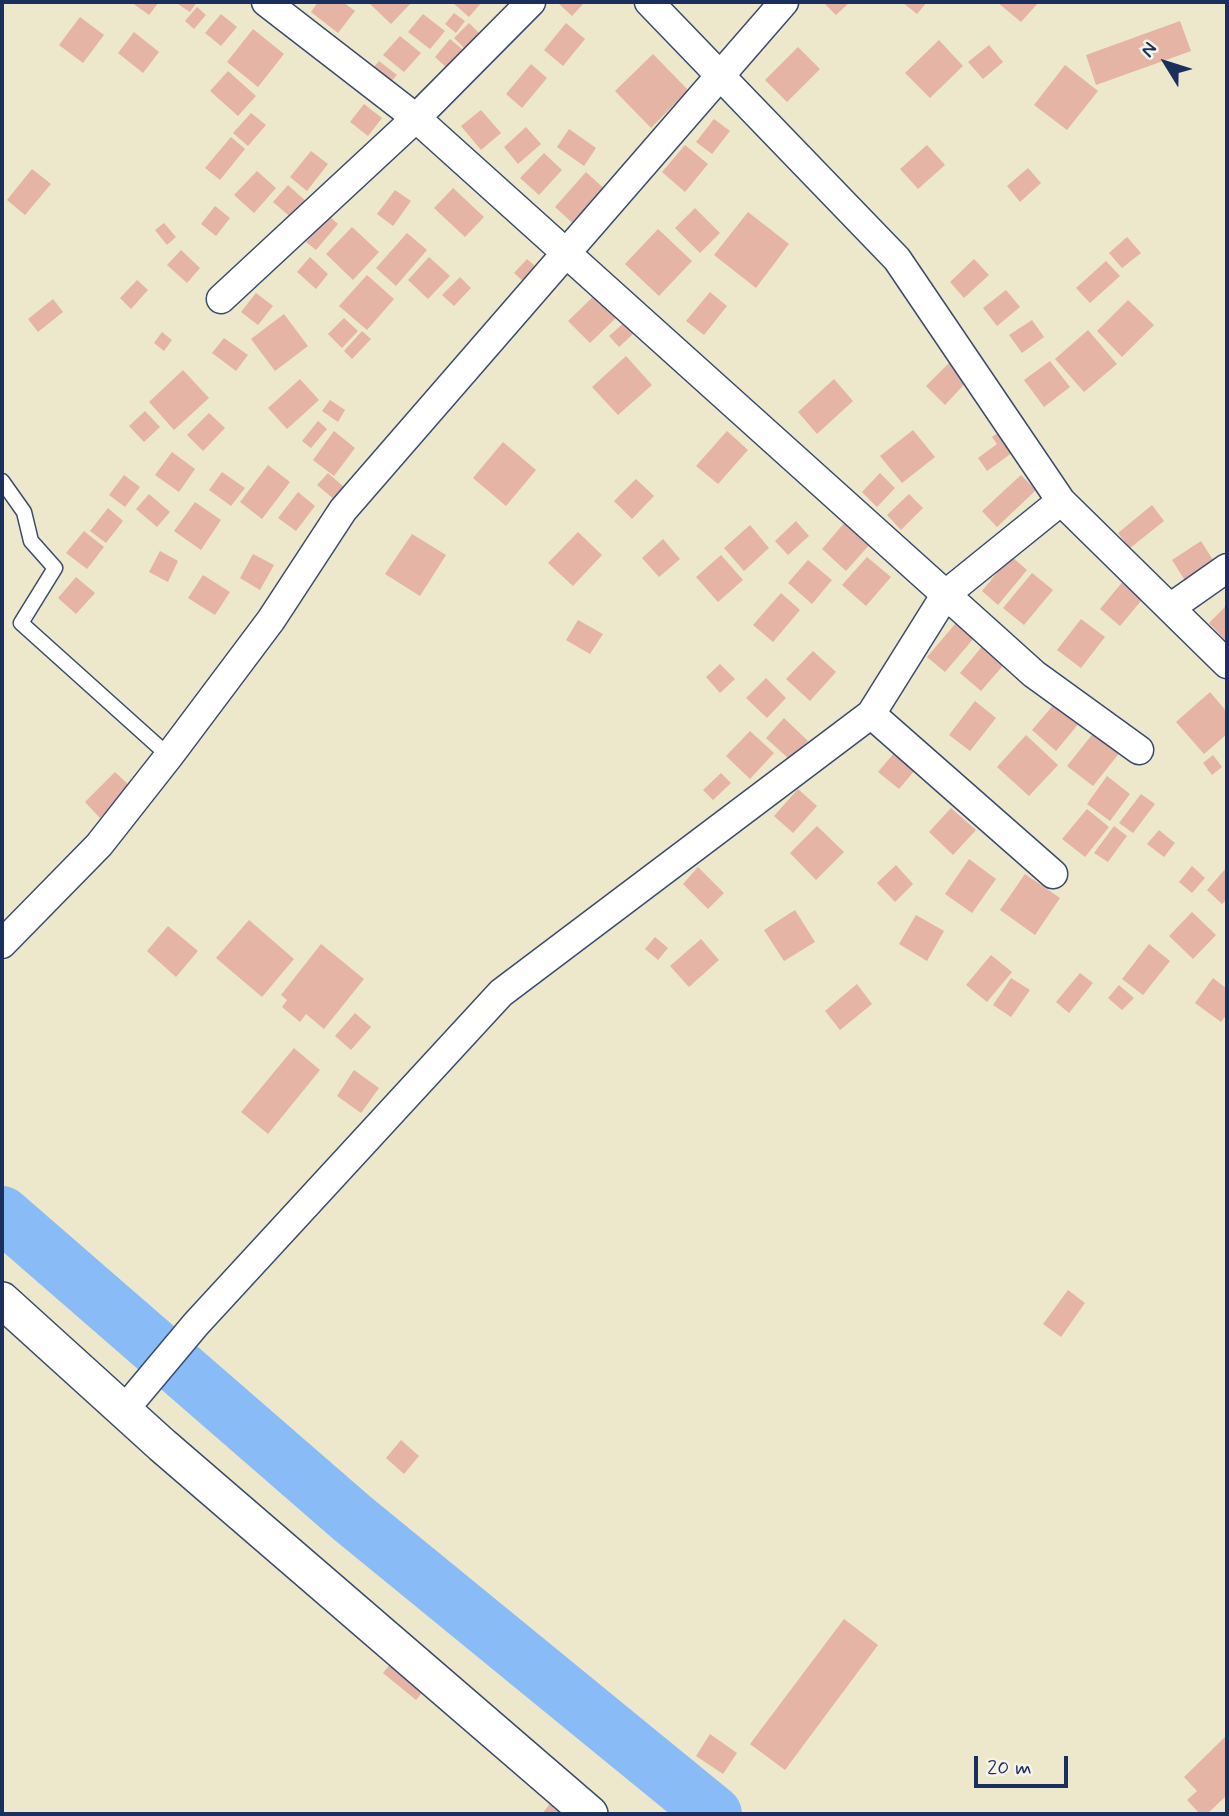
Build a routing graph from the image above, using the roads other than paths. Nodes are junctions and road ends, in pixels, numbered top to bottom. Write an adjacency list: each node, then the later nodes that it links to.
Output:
1 (266, 2): 6 (street)
2 (531, 2): 6 (street)
3 (649, 2): 5 (street)
4 (784, 2): 5 (street)
5 (718, 75): 7 (street); 10 (street)
6 (416, 118): 7 (street); 8 (street)
7 (568, 254): 12 (street); 17 (street)
8 (221, 299)
9 (2, 481): 17 (lane)
10 (1060, 502): 12 (street); 13 (street)
11 (1227, 568): 13 (street)
12 (946, 594): 15 (street); 16 (street)
13 (1170, 608): 14 (street)
14 (1227, 664)
15 (871, 714): 18 (street); 21 (street)
16 (1139, 750)
17 (169, 756): 19 (street)
18 (1053, 874)
19 (2, 944)
20 (2, 1300): 21 (street)
21 (124, 1410): 22 (street)
22 (590, 1814)

